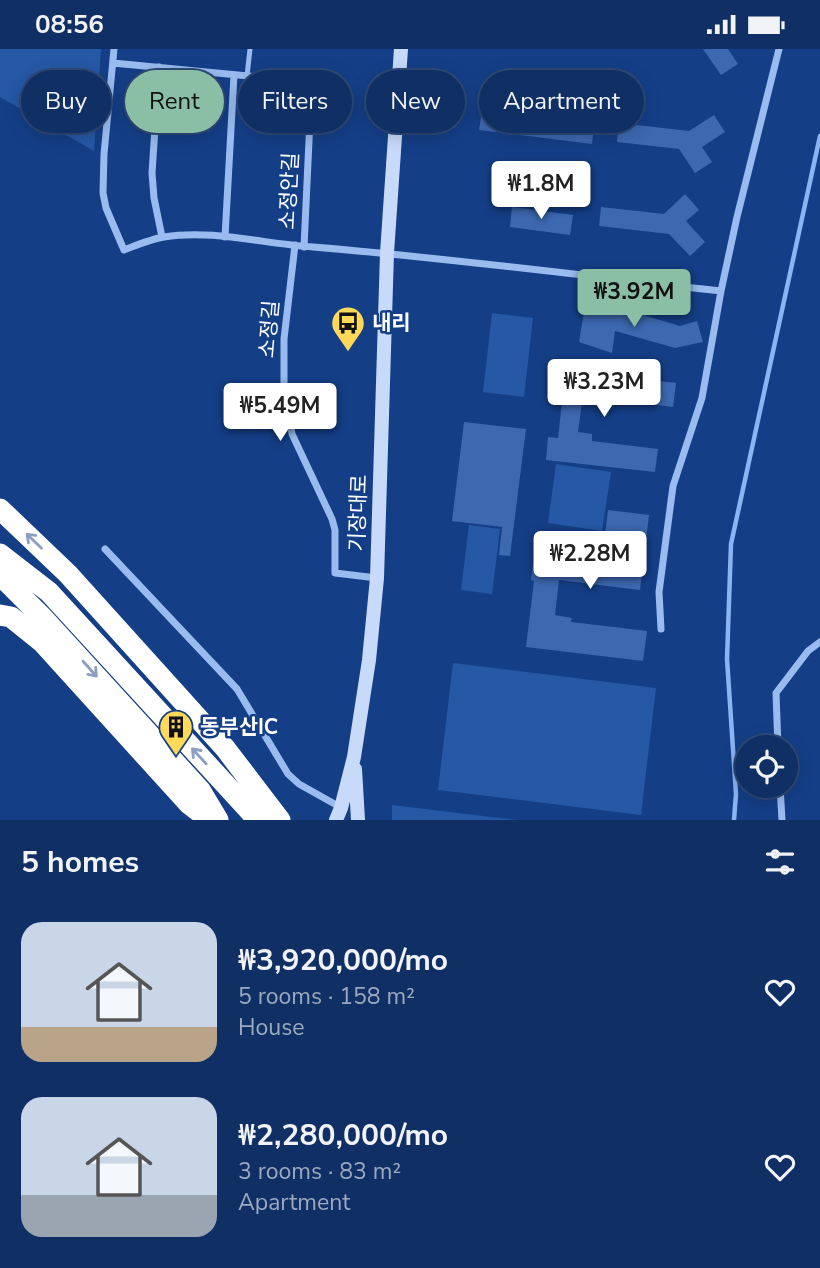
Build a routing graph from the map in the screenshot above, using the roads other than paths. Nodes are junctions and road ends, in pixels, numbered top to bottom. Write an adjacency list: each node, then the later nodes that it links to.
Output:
1 (114, 49): 5 (street, 소정안길)
2 (250, 49): 7 (lane)
3 (401, 49): 15 (main road, 기장대로)
4 (779, 49): 16 (street)
5 (113, 63): 6 (street, 소정안길); 11 (street, 소정안길)
6 (159, 67): 8 (street, 소정안길); 11 (street)
7 (248, 70)
8 (234, 75): 9 (street, 소정안길); 12 (street)
9 (238, 75)
10 (309, 133): 14 (street, 소정안길)
11 (162, 237): 12 (street, 소정안길)
12 (225, 237): 13 (street, 소정안길)
13 (295, 245): 14 (street, 소정안길); 21 (street, 소정길)
14 (304, 247): 15 (street, 소정안길)
15 (387, 253): 16 (street, 소정안길); 21 (main road, 기장대로)
16 (721, 291): 23 (street)
17 (0, 509): 32 (highway, one-way to 17)
18 (105, 549): 29 (street, 기장대로)
19 (0, 554): 28 (highway, one-way to 19)
20 (0, 575): 31 (highway, one-way to 31)
21 (377, 578): 26 (main road, 기장대로)
22 (0, 615): 30 (highway)
23 (661, 629)
24 (820, 642): 25 (street)
25 (778, 735)
26 (354, 757): 29 (main road, 기장대로); 33 (main road)
27 (781, 798): 34 (street)
28 (251, 813)
29 (339, 814)
30 (210, 820)
31 (218, 820)
32 (280, 820)
33 (358, 820)
34 (782, 820)

